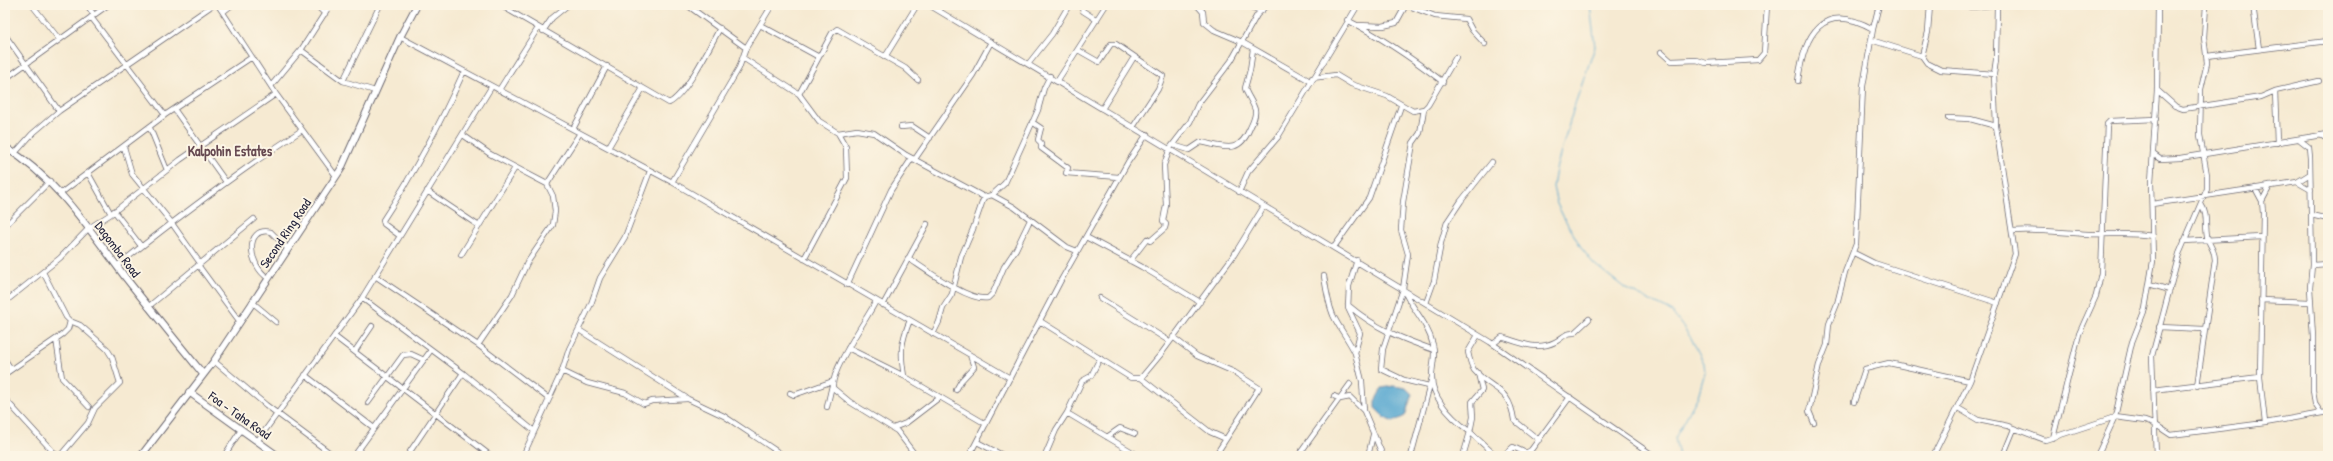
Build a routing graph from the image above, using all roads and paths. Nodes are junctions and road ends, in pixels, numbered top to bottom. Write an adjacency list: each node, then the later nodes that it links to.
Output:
1 (32, 5): 51 (street)
2 (87, 5): 39 (street)
3 (108, 5): 39 (street)
4 (213, 5): 73 (street)
5 (218, 5): 36 (street)
6 (232, 5): 36 (street)
7 (316, 5): 37 (street)
8 (330, 5): 37 (street)
9 (380, 5): 82 (street)
10 (417, 5): 50 (street, Second Ring Road)
11 (500, 5): 45 (street)
12 (568, 5): 48 (street)
13 (687, 5): 46 (street)
14 (772, 5): 43 (street)
15 (917, 5): 67 (street)
16 (929, 5): 54 (street)
17 (1069, 5): 72 (street)
18 (1080, 5): 40 (street)
19 (1106, 5): 40 (street)
20 (1196, 5): 55 (street)
21 (1244, 5): 35 (street)
22 (1267, 5): 35 (street)
23 (1358, 5): 41 (street)
24 (1767, 5): 62 (street)
25 (1879, 5): 47 (street)
26 (1930, 5): 64 (street)
27 (1961, 5): 28 (street)
28 (1992, 5)
29 (1997, 5): 76 (street)
30 (2158, 5): 90 (street)
31 (2206, 5): 65 (street)
32 (2253, 5): 59 (street)
33 (2328, 5): 34 (street)
34 (2328, 10)
35 (1262, 11): 55 (street)
36 (223, 12): 66 (street)
37 (325, 14): 60 (street)
38 (1856, 15): 47 (street)
39 (92, 16): 51 (street); 73 (street)
40 (1097, 20): 61 (street)
41 (1347, 20): 44 (street); 78 (street)
42 (1818, 21): 83 (street)
43 (760, 25): 57 (street); 63 (street)
44 (1357, 25): 56 (street); 85 (street)
45 (538, 28): 48 (street); 89 (street)
46 (720, 28): 57 (street); 88 (street)
47 (1873, 30): 52 (street)
48 (543, 31): 74 (street)
49 (5, 35): 71 (street)
50 (400, 37): 75 (street); 91 (street, Second Ring Road)
51 (59, 39): 71 (street)
52 (1871, 40): 64 (street); 179 (street)
53 (2328, 41): 59 (street)
54 (991, 42): 72 (street); 117 (street)
55 (1242, 42): 58 (street); 124 (street)
56 (1485, 44)
57 (746, 48): 70 (street)
58 (1253, 49): 78 (street); 124 (street)
59 (2259, 49): 65 (street)
60 (301, 50): 82 (street); 86 (street)
61 (1078, 50): 68 (street); 81 (street)
62 (1660, 52)
63 (819, 56): 67 (street); 94 (street)
64 (1922, 56): 76 (street)
65 (2207, 56): 96 (street)
66 (252, 57): 86 (street); 97 (street)
67 (884, 57): 80 (street)
68 (1134, 57): 98 (street); 107 (street)
69 (1456, 57): 85 (street)
70 (743, 58): 94 (street); 140 (street)
71 (25, 64): 79 (street); 100 (street)
72 (1029, 64): 77 (street)
73 (126, 65): 100 (street); 101 (street)
74 (607, 66): 88 (street); 109 (street)
75 (464, 70): 87 (street); 169 (street)
76 (1994, 74): 105 (street)
77 (1050, 76): 81 (street); 104 (street)
78 (1311, 79): 95 (street); 148 (street)
79 (5, 80)
80 (918, 80)
81 (1058, 80): 98 (street)
82 (343, 81): 91 (street)
83 (1798, 81)
84 (2319, 81): 92 (street)
85 (1443, 82): 99 (street)
86 (271, 86): 93 (street)
87 (492, 86): 89 (street); 116 (street)
88 (643, 88): 125 (street)
89 (499, 90): 109 (street)
90 (2157, 90): 96 (street); 103 (street)
91 (375, 91): 136 (street, Second Ring Road)
92 (2275, 91): 96 (street); 120 (street)
93 (276, 94): 110 (street); 121 (street)
94 (799, 94): 112 (street)
95 (1401, 106): 99 (street); 176 (street)
96 (2202, 106): 128 (street)
97 (174, 109): 101 (street); 121 (street)
98 (1102, 109): 107 (street)
99 (1424, 109): 196 (street)
100 (59, 111): 126 (street)
101 (165, 115): 108 (street)
102 (1948, 118): 105 (street)
103 (2156, 119): 127 (street); 168 (street)
104 (1032, 122): 137 (street); 150 (street)
105 (1996, 126): 167 (street)
106 (901, 127): 117 (street)
107 (1133, 127): 113 (street)
108 (150, 128): 123 (street); 132 (street)
109 (573, 129): 111 (street)
110 (302, 130): 136 (street); 139 (street)
111 (580, 133): 125 (street); 142 (street)
112 (838, 133): 129 (street); 182 (street)
113 (1147, 134): 124 (street); 137 (street)
114 (2328, 134): 115 (street)
115 (2320, 135): 118 (street); 119 (street)
116 (463, 136): 131 (street); 147 (street)
117 (930, 138): 129 (street)
118 (2328, 139)
119 (2300, 140): 120 (street); 135 (street)
120 (2277, 143): 128 (street)
121 (200, 146): 132 (street); 139 (street)
122 (5, 147): 126 (street, Dagomba Road)
123 (124, 147): 134 (street); 145 (street)
124 (1171, 147): 148 (street); 184 (street)
125 (608, 148): 133 (street)
126 (15, 153): 138 (street, Dagomba Road)
127 (2153, 154): 128 (street); 154 (street)
128 (2205, 155): 152 (street)
129 (914, 158): 151 (street); 194 (street)
130 (1492, 162): 206 (street)
131 (515, 168): 142 (street); 165 (street)
132 (168, 170): 145 (street)
133 (650, 171): 140 (street); 220 (street)
134 (88, 173): 149 (street); 157 (street)
135 (2310, 174): 141 (street); 146 (street)
136 (336, 176): 177 (street, Second Ring Road)
137 (1119, 177): 171 (street)
138 (50, 181): 149 (street, Dagomba Road); 164 (street)
139 (226, 182): 162 (street)
140 (672, 182): 182 (street)
141 (2297, 182): 143 (street); 146 (street)
142 (547, 184): 228 (street)
143 (2270, 186): 144 (street); 153 (street)
144 (2255, 188): 152 (street); 153 (street)
145 (143, 189): 157 (street); 162 (street)
146 (2310, 190): 158 (street)
147 (427, 191): 165 (street); 169 (street)
148 (1239, 192): 156 (street)
149 (61, 193): 166 (street, Dagomba Road)
150 (992, 195): 151 (street); 161 (street)
151 (984, 197): 195 (street)
152 (2204, 197): 154 (street); 155 (street)
153 (2262, 201): 172 (street)
154 (2152, 204): 170 (street)
155 (2201, 204): 173 (street); 174 (street)
156 (1264, 206): 176 (street); 204 (street)
157 (112, 213): 166 (street); 175 (street)
158 (2311, 215): 160 (street); 187 (street)
159 (254, 219): 185 (street)
160 (2328, 219)
161 (1030, 220): 178 (street); 195 (street)
162 (171, 222): 175 (street); 185 (street)
163 (927, 224): 181 (street)
164 (5, 226)
165 (479, 226): 180 (street)
166 (88, 228): 188 (street, Dagomba Road); 189 (street)
167 (2013, 231): 168 (street); 207 (street)
168 (2102, 234): 170 (street); 294 (street)
169 (400, 236): 190 (street)
170 (2153, 236): 193 (street)
171 (1086, 237): 178 (street); 184 (street)
172 (2262, 237): 173 (street); 200 (street)
173 (2208, 240): 174 (street); 219 (street)
174 (2184, 241): 197 (street)
175 (141, 246): 188 (street)
176 (1334, 247): 183 (street)
177 (288, 249): 192 (street, Second Ring Road); 192 (street)
178 (1078, 251): 214 (street)
179 (1854, 254): 207 (street); 281 (street)
180 (461, 255)
181 (908, 258): 195 (street); 208 (street)
182 (804, 259): 194 (street)
183 (1357, 260): 196 (street); 209 (street)
184 (1130, 261): 204 (street)
185 (199, 264): 210 (street); 215 (street)
186 (2328, 264): 187 (street)
187 (2312, 265): 205 (street)
188 (117, 266): 210 (street, Dagomba Road)
189 (43, 272): 202 (street); 213 (street)
190 (375, 276): 198 (street); 228 (street)
191 (1324, 276): 233 (street)
192 (268, 278): 203 (street, Second Ring Road)
193 (2149, 284): 197 (street); 280 (street)
194 (847, 285): 201 (street)
195 (953, 286): 221 (street)
196 (1403, 289): 206 (street); 222 (street); 231 (street)
197 (2170, 290): 218 (street)
198 (362, 298): 224 (street); 230 (street)
199 (1100, 298): 226 (street)
200 (2261, 300): 205 (street); 249 (street)
201 (876, 301): 208 (street); 229 (street)
202 (5, 302)
203 (252, 302): 215 (street, Second Ring Road); 216 (street)
204 (1200, 302): 226 (street)
205 (2310, 302): 277 (street)
206 (1426, 303): 223 (street)
207 (1998, 303): 252 (street)
208 (883, 305): 212 (street)
209 (1348, 305): 222 (street); 233 (street)
210 (148, 307): 244 (street, Dagomba Road)
211 (1588, 319): 227 (street)
212 (910, 320): 221 (street); 247 (street)
213 (70, 321): 225 (street); 301 (street)
214 (1040, 321): 235 (street); 250 (street)
215 (240, 322): 238 (street, Second Ring Road)
216 (276, 322)
217 (372, 326): 232 (street)
218 (2159, 327): 219 (street); 259 (street)
219 (2204, 329): 256 (street)
220 (579, 330): 240 (street); 265 (street)
221 (933, 334): 234 (street)
222 (1389, 334): 231 (street); 255 (street)
223 (1478, 335): 227 (street); 242 (street)
224 (334, 336): 232 (street); 245 (street)
225 (56, 339): 239 (street); 271 (street)
226 (1171, 339): 251 (street); 295 (street)
227 (1494, 344): 264 (street)
228 (478, 345): 267 (street)
229 (848, 348): 247 (street); 253 (street)
230 (431, 350): 237 (street); 241 (street)
231 (1434, 350): 248 (street)
232 (355, 351): 246 (street)
233 (1355, 353): 274 (street)
234 (970, 355): 250 (street); 258 (street)
235 (1100, 358): 251 (street); 276 (street)
236 (5, 360): 239 (street)
237 (424, 360): 246 (street); 257 (street)
238 (214, 361): 244 (street, Second Ring Road); 278 (street)
239 (11, 369): 243 (street)
240 (562, 371): 265 (street); 267 (street)
241 (463, 372): 279 (street); 289 (street)
242 (1478, 373): 290 (street); 297 (street)
243 (5, 374)
244 (203, 374): 260 (street, Second Ring Road)
245 (305, 375): 278 (street); 285 (street)
246 (387, 376): 257 (street); 270 (street)
247 (904, 376): 263 (street)
248 (1432, 377): 255 (street); 290 (street)
249 (2260, 377): 256 (street); 282 (street)
250 (1010, 378): 283 (street)
251 (1141, 378): 295 (street)
252 (1970, 381): 269 (street); 273 (street)
253 (833, 382): 261 (street); 272 (street); 286 (street)
254 (1350, 384): 268 (street)
255 (1429, 386): 320 (street)
256 (2197, 386): 259 (street)
257 (403, 389): 279 (street); 285 (street)
258 (956, 390)
259 (2153, 390): 284 (street)
260 (189, 392): 288 (street, Foa - Taha Road); 302 (street, Second Ring Road)
261 (790, 393)
262 (1334, 396): 268 (street)
263 (940, 397): 283 (street); 286 (street)
264 (1570, 397): 297 (street); 324 (street)
265 (688, 398): 309 (street)
266 (5, 399): 301 (street)
267 (549, 399): 289 (street)
268 (1340, 399): 274 (street); 317 (street)
269 (1854, 402)
270 (368, 403)
271 (89, 407)
272 (827, 407)
273 (1958, 408): 287 (street); 325 (street)
274 (1364, 411): 292 (street)
275 (2328, 412): 277 (street)
276 (1066, 413): 293 (street); 313 (street)
277 (2321, 413): 282 (street)
278 (278, 414): 296 (street); 305 (street)
279 (436, 415): 300 (street); 307 (street)
280 (2115, 417): 284 (street); 294 (street); 327 (street)
281 (1814, 423)
282 (2266, 423): 284 (street)
283 (986, 424): 298 (street)
284 (2156, 425): 328 (street)
285 (374, 428): 306 (street)
286 (893, 428): 310 (street)
287 (2014, 429): 294 (street); 326 (street)
288 (241, 430): 296 (street, Foa - Taha Road); 303 (street)
289 (534, 431): 308 (street)
290 (1470, 432): 321 (street); 322 (street)
291 (1134, 434): 293 (street)
292 (1373, 435): 318 (street); 319 (street)
293 (1107, 437): 299 (street)
294 (2053, 438)
295 (1226, 439): 316 (street)
296 (258, 440): 304 (street, Foa - Taha Road)
297 (1540, 440): 323 (street)
298 (977, 442): 311 (street); 312 (street)
299 (1127, 449): 314 (street); 315 (street)
300 (409, 455)
301 (59, 456)
302 (141, 456)
303 (224, 456)
304 (278, 456)
305 (334, 456)
306 (354, 456)
307 (491, 456)
308 (523, 456)
309 (784, 456)
310 (916, 456)
311 (968, 456)
312 (1004, 456)
313 (1044, 456)
314 (1125, 456)
315 (1139, 456)
316 (1216, 456)
317 (1298, 456)
318 (1368, 456)
319 (1383, 456)
320 (1411, 456)
321 (1463, 456)
322 (1496, 456)
323 (1503, 456)
324 (1654, 456)
325 (1933, 456)
326 (2003, 456)
327 (2098, 456)
328 (2156, 456)

